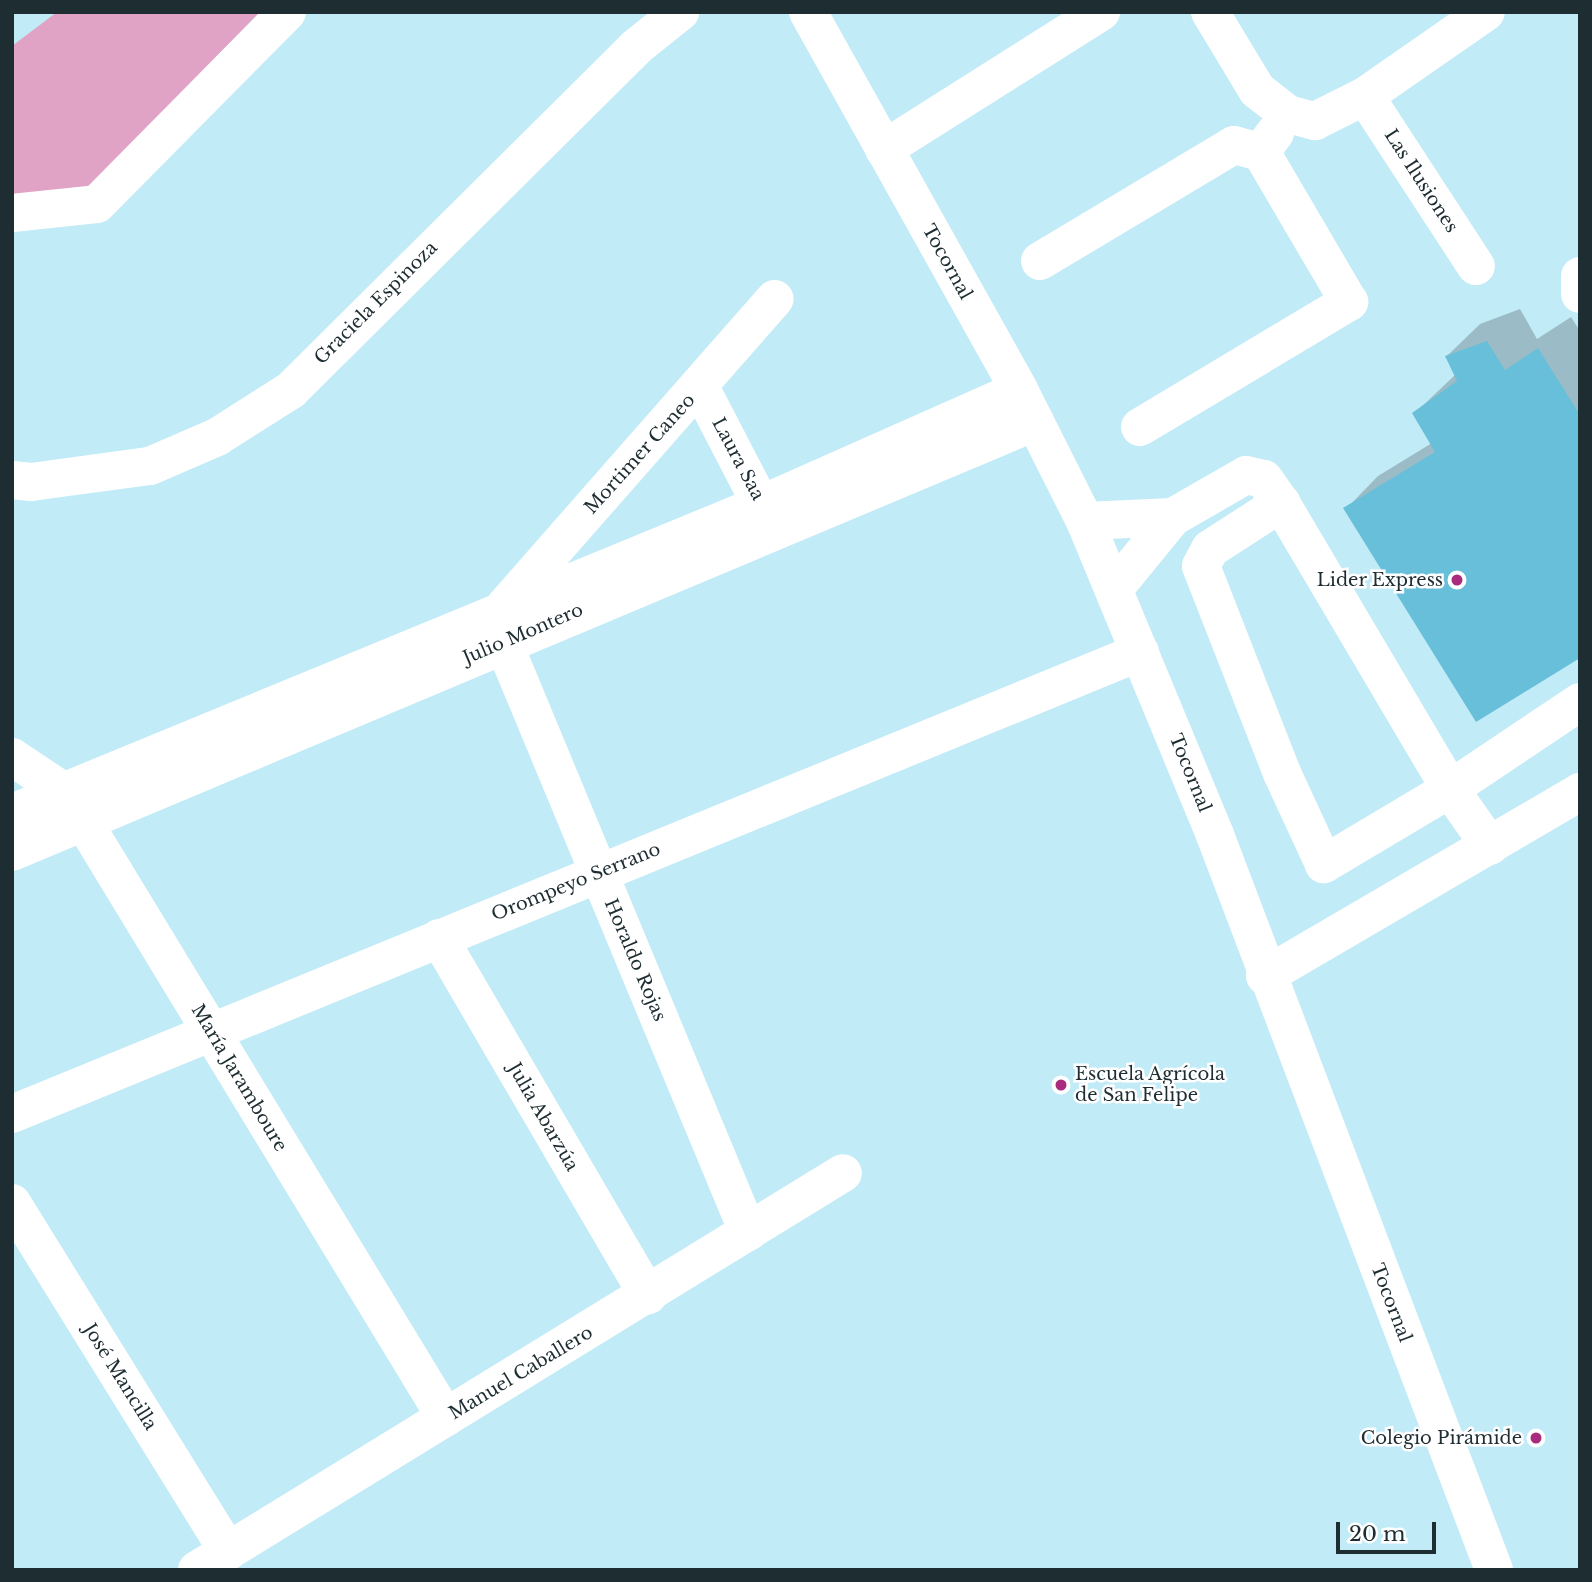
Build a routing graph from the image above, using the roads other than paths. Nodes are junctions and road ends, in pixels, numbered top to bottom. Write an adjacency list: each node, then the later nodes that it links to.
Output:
1 (287, 12): 11 (street)
2 (680, 12): 20 (street, Graciela Espinoza)
3 (808, 12): 9 (street, Tocornal)
4 (1101, 12): 9 (street)
5 (1210, 12): 8 (street)
6 (1486, 12): 7 (street)
7 (1366, 96): 8 (street); 13 (street, Las Ilusiones)
8 (1288, 114): 10 (street)
9 (884, 149): 18 (street, Tocornal)
10 (1261, 152): 12 (street); 19 (street)
11 (12, 213)
12 (1040, 261)
13 (1476, 266)
14 (1580, 276): 15 (street)
15 (1580, 294)
16 (775, 299): 17 (street, Mortimer Caneo)
17 (700, 387): 23 (street, Laura Saa); 26 (street, Mortimer Caneo)
18 (1027, 406): 23 (street, Julio Montero); 24 (street, Tocornal)
19 (1140, 427)
20 (12, 480)
21 (1281, 503): 22 (street); 30 (street); 30 (street)
22 (1174, 517): 24 (street); 25 (street)
23 (768, 518): 26 (street, Julio Montero)
24 (1085, 521): 25 (street, Tocornal)
25 (1114, 589): 27 (street, Tocornal)
26 (504, 625): 32 (street, Julio Montero); 36 (street, Horaldo Rojas)
27 (1140, 652): 36 (street, Orompeyo Serrano); 38 (street, Tocornal)
28 (1580, 702): 30 (street)
29 (12, 757): 32 (street, María Jaramboure)
30 (1450, 789): 34 (street)
31 (1580, 792): 34 (street)
32 (74, 807): 33 (street, Julio Montero); 35 (street, Julio Montero); 39 (street, María Jaramboure)
33 (12, 813)
34 (1490, 846): 38 (street)
35 (12, 852)
36 (599, 873): 37 (street, Orompeyo Serrano); 43 (street, Horaldo Rojas)
37 (439, 938): 39 (street, Orompeyo Serrano); 44 (street, Julia Abarzúa)
38 (1265, 976): 47 (street, Tocornal)
39 (211, 1032): 40 (street, Orompeyo Serrano); 45 (street, María Jaramboure)
40 (12, 1114)
41 (843, 1173): 43 (street, Manuel Caballero)
42 (12, 1203): 46 (street, José Mancilla)
43 (748, 1232): 44 (street, Manuel Caballero)
44 (648, 1295): 45 (street, Manuel Caballero)
45 (446, 1418): 46 (street, Manuel Caballero)
46 (212, 1560)
47 (1494, 1570)

